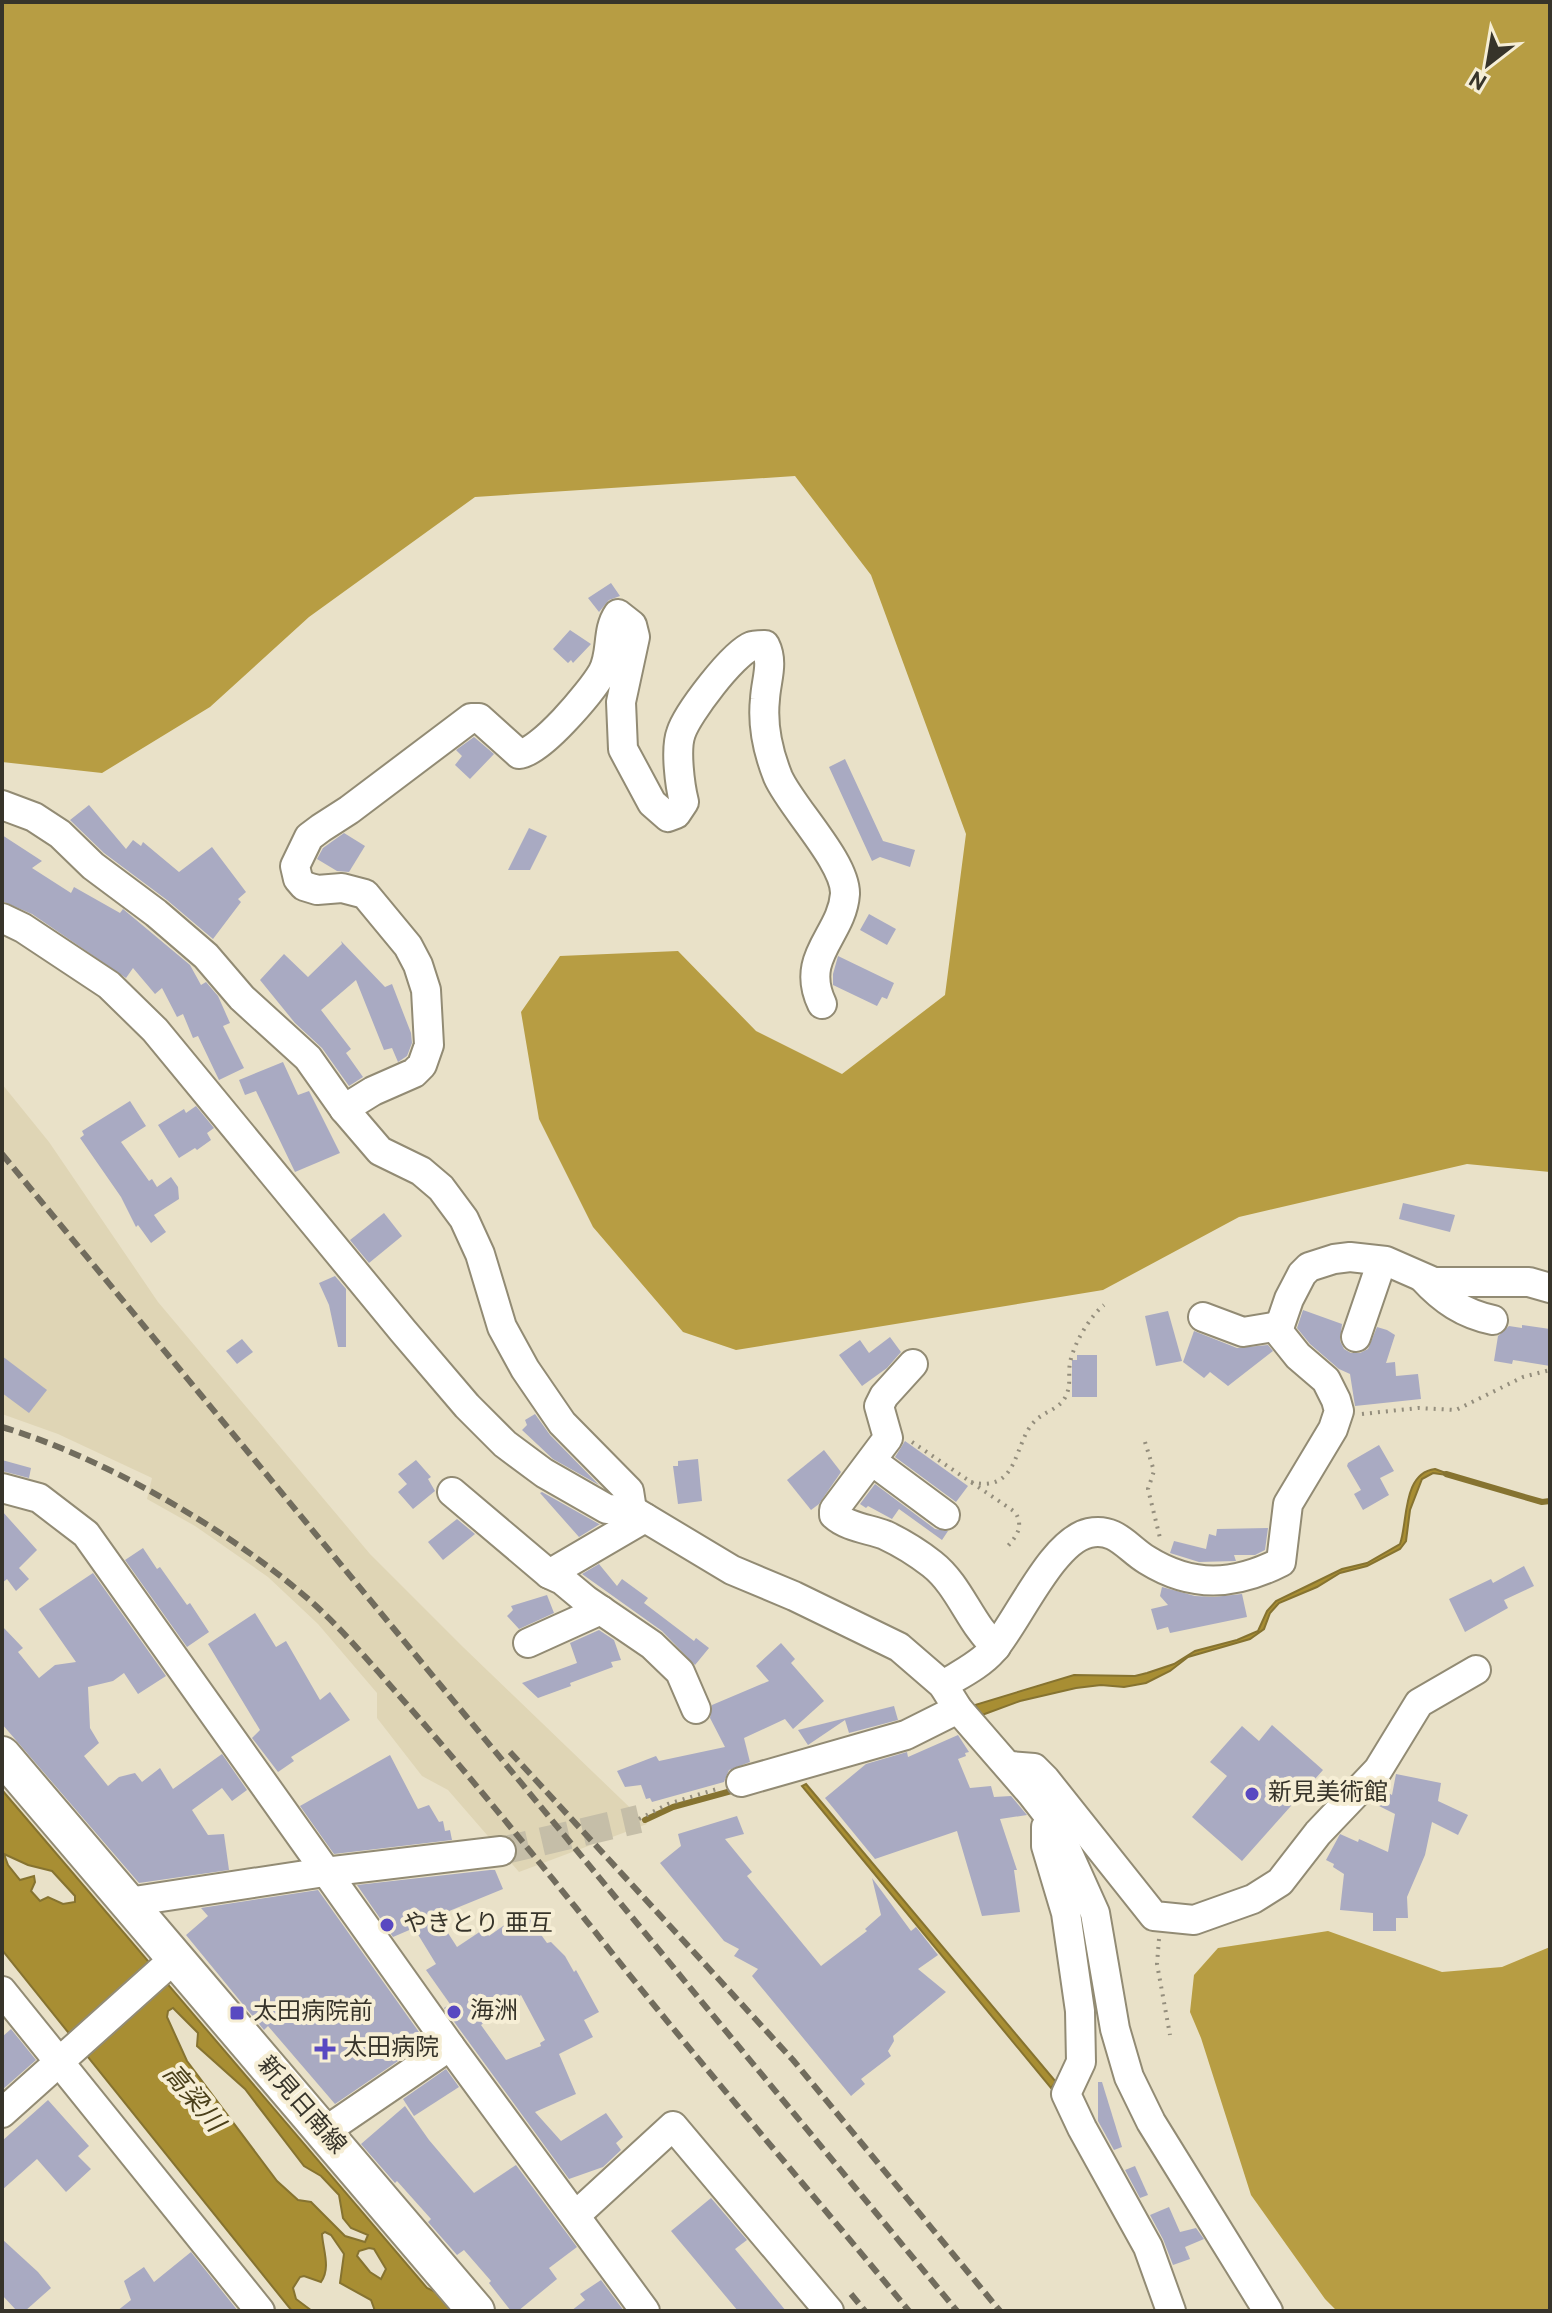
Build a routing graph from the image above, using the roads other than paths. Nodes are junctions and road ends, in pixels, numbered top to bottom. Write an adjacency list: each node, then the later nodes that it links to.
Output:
1 (2, 805): 4 (street)
2 (2, 918): 18 (street)
3 (822, 1004): 4 (street)
4 (344, 1109): 18 (street)
5 (1382, 1261): 6 (street); 10 (street); 11 (street)
6 (1423, 1278): 7 (street); 9 (street)
7 (1550, 1288)
8 (1203, 1317): 10 (street)
9 (1493, 1320)
10 (1280, 1326): 13 (street)
11 (1356, 1337)
12 (1275, 1360): 13 (street)
13 (1306, 1363): 23 (street)
14 (913, 1364): 15 (street)
15 (872, 1461): 19 (street); 23 (street)
16 (2, 1488): 33 (street)
17 (452, 1492): 20 (street)
18 (638, 1514): 20 (street); 25 (street)
19 (945, 1515)
20 (549, 1574): 21 (street)
21 (601, 1610): 22 (street); 26 (street)
22 (528, 1643)
23 (996, 1647): 25 (street)
24 (1476, 1670): 29 (street)
25 (943, 1685): 27 (street)
26 (696, 1709)
27 (958, 1709): 29 (street); 30 (street)
28 (2, 1755): 34 (main road, 新見日南線)
29 (1009, 1766): 31 (street)
30 (741, 1782)
31 (1047, 1814): 46 (street); 47 (street)
32 (501, 1851): 33 (street)
33 (325, 1872): 34 (street); 37 (street)
34 (128, 1902): 35 (main road, 新見日南線)
35 (174, 1959): 38 (street); 40 (main road, 新見日南線)
36 (2, 1991): 38 (street)
37 (450, 2046): 40 (street); 41 (street)
38 (58, 2063): 39 (street); 42 (street)
39 (2, 2113)
40 (324, 2132): 43 (main road, 新見日南線)
41 (576, 2215): 44 (street); 45 (street)
42 (260, 2311)
43 (476, 2311)
44 (645, 2311)
45 (829, 2311)
46 (1171, 2311)
47 (1268, 2311)

